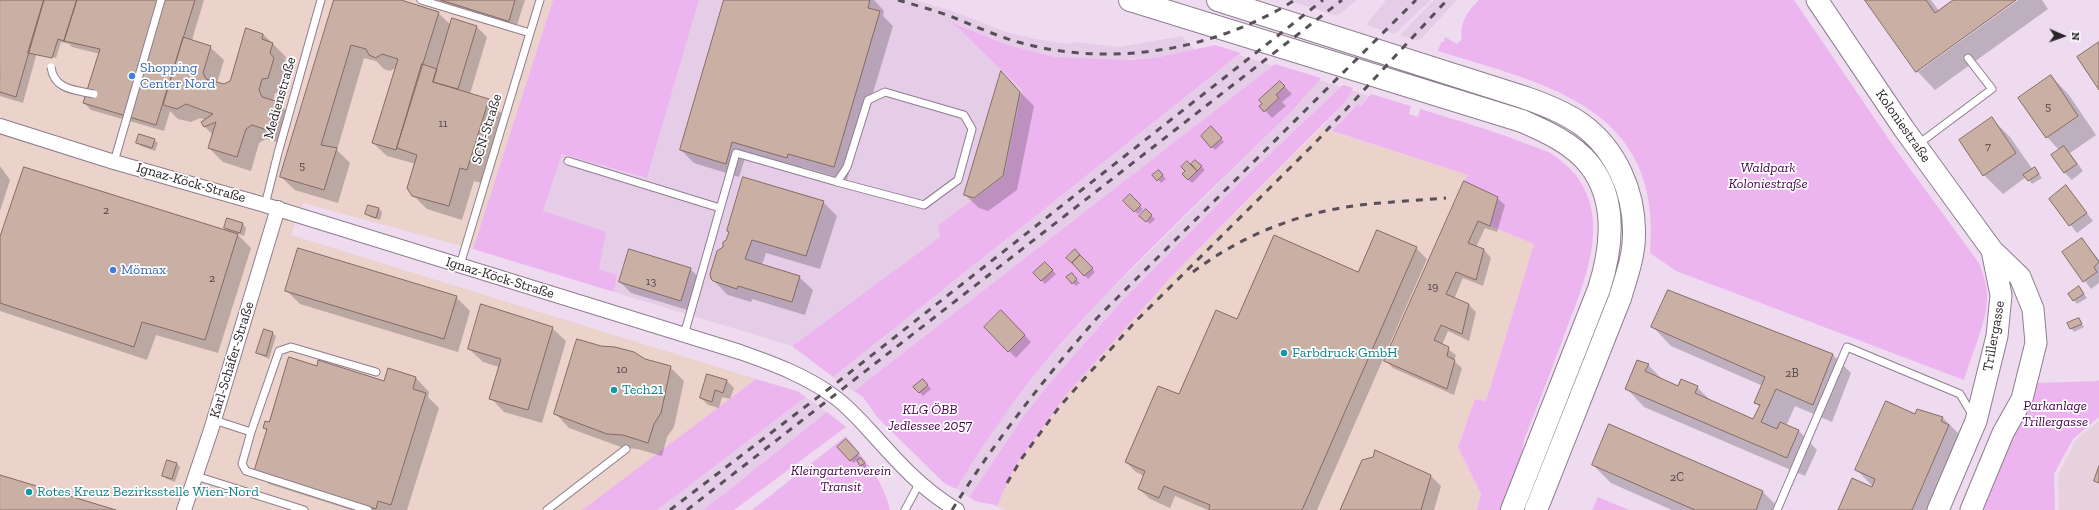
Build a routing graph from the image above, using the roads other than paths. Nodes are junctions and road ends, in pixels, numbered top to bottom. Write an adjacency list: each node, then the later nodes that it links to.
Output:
1 (161, 0): 15 (lane)
2 (421, 0): 8 (lane)
3 (540, 0): 8 (lane, SCN-Straße)
4 (1130, 0): 35 (highway)
5 (1218, 0): 36 (highway)
6 (1817, 0): 13 (street, Koloniestraße)
7 (319, 1): 17 (lane, Medienstraße)
8 (530, 33): 20 (lane, SCN-Straße)
9 (1968, 58): 13 (lane)
10 (52, 67): 11 (lane, bridge)
11 (94, 94)
12 (0, 126): 15 (street, Ignaz-Köck-Straße)
13 (1916, 146): 19 (street, Koloniestraße)
14 (568, 161): 18 (lane)
15 (114, 162): 17 (street, Ignaz-Köck-Straße)
16 (837, 182): 16 (lane); 18 (lane)
17 (272, 206): 20 (street, Ignaz-Köck-Straße); 23 (street, Karl-Schäfer-Straße)
18 (720, 208): 21 (lane)
19 (1992, 250): 24 (street, Trillergasse); 39 (street, Trillergasse)
20 (460, 265): 21 (street, Ignaz-Köck-Straße)
21 (684, 335): 28 (street, Ignaz-Köck-Straße)
22 (376, 372): 25 (lane)
23 (214, 420): 25 (lane); 27 (street, Karl-Schäfer-Straße)
24 (1976, 421): 37 (lane); 38 (street, Trillergasse)
25 (250, 432): 31 (lane)
26 (626, 449): 32 (lane)
27 (196, 476): 29 (street, Karl-Schäfer-Straße); 30 (lane)
28 (920, 482): 33 (lane); 34 (street, Ignaz-Köck-Straße)
29 (184, 510)
30 (304, 510)
31 (368, 510)
32 (547, 510)
33 (905, 510)
34 (957, 510)
35 (1512, 510)
36 (1536, 510)
37 (1778, 510)
38 (1938, 510)
39 (1971, 510)

